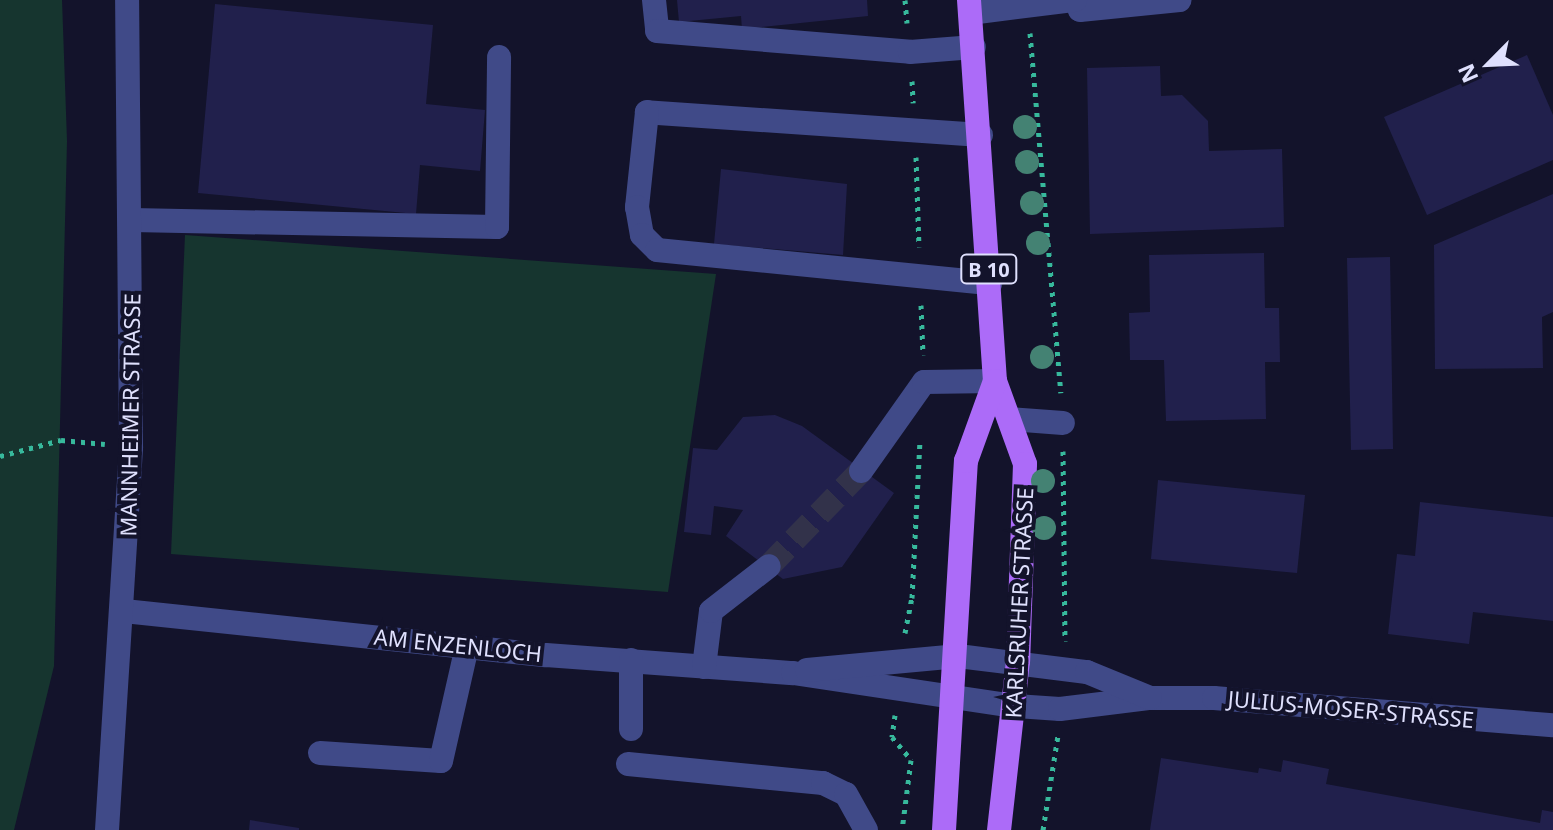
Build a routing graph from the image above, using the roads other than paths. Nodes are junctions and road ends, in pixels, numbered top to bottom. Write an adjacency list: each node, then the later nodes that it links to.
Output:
1 (127, 0): 10 (street, MANNHEIMER STRASSE)
2 (654, 0): 7 (street)
3 (1077, 0): 4 (street); 6 (street)
4 (1165, 0): 5 (street)
5 (1180, 0)
6 (970, 6): 7 (main road, KARLSRUHER STRASSE / B 10)
7 (974, 47): 9 (main road, KARLSRUHER STRASSE / B 10)
8 (499, 57): 10 (street)
9 (981, 135): 11 (main road, KARLSRUHER STRASSE / B 10); 11 (street)
10 (132, 220): 17 (street, MANNHEIMER STRASSE)
11 (990, 283): 12 (main road, KARLSRUHER STRASSE / B 10)
12 (995, 381): 13 (main road, KARLSRUHER STRASSE / B 10); 15 (street); 19 (main road, KARLSRUHER STRASSE / B 10)
13 (1009, 419): 14 (street); 21 (main road, KARLSRUHER STRASSE / B 10)
14 (1063, 423)
15 (861, 471)
16 (769, 566): 22 (street)
17 (124, 611): 18 (street, AM ENZENLOCH); 31 (street, MANNHEIMER STRASSE)
18 (467, 647): 20 (street, AM ENZENLOCH); 29 (street)
19 (958, 656): 21 (street, AM ENZENLOCH); 23 (street, AM ENZENLOCH); 25 (main road, KARLSRUHER STRASSE / B 10)
20 (631, 660): 22 (street, AM ENZENLOCH); 28 (street)
21 (1018, 661): 24 (street, JULIUS-MOSER-STRASSE); 26 (main road, KARLSRUHER STRASSE / B 10)
22 (704, 667): 23 (street, AM ENZENLOCH)
23 (793, 673): 25 (street, AM ENZENLOCH)
24 (1150, 698): 26 (street, JULIUS-MOSER-STRASSE); 27 (street, JULIUS-MOSER-STRASSE)
25 (954, 701): 26 (street, JULIUS-MOSER-STRASSE); 33 (main road, KARLSRUHER STRASSE / B 10)
26 (1015, 706): 34 (main road, KARLSRUHER STRASSE / B 10)
27 (1553, 725)
28 (631, 729)
29 (320, 753)
30 (628, 764): 32 (street)
31 (107, 830)
32 (866, 830)
33 (944, 830)
34 (999, 830)

